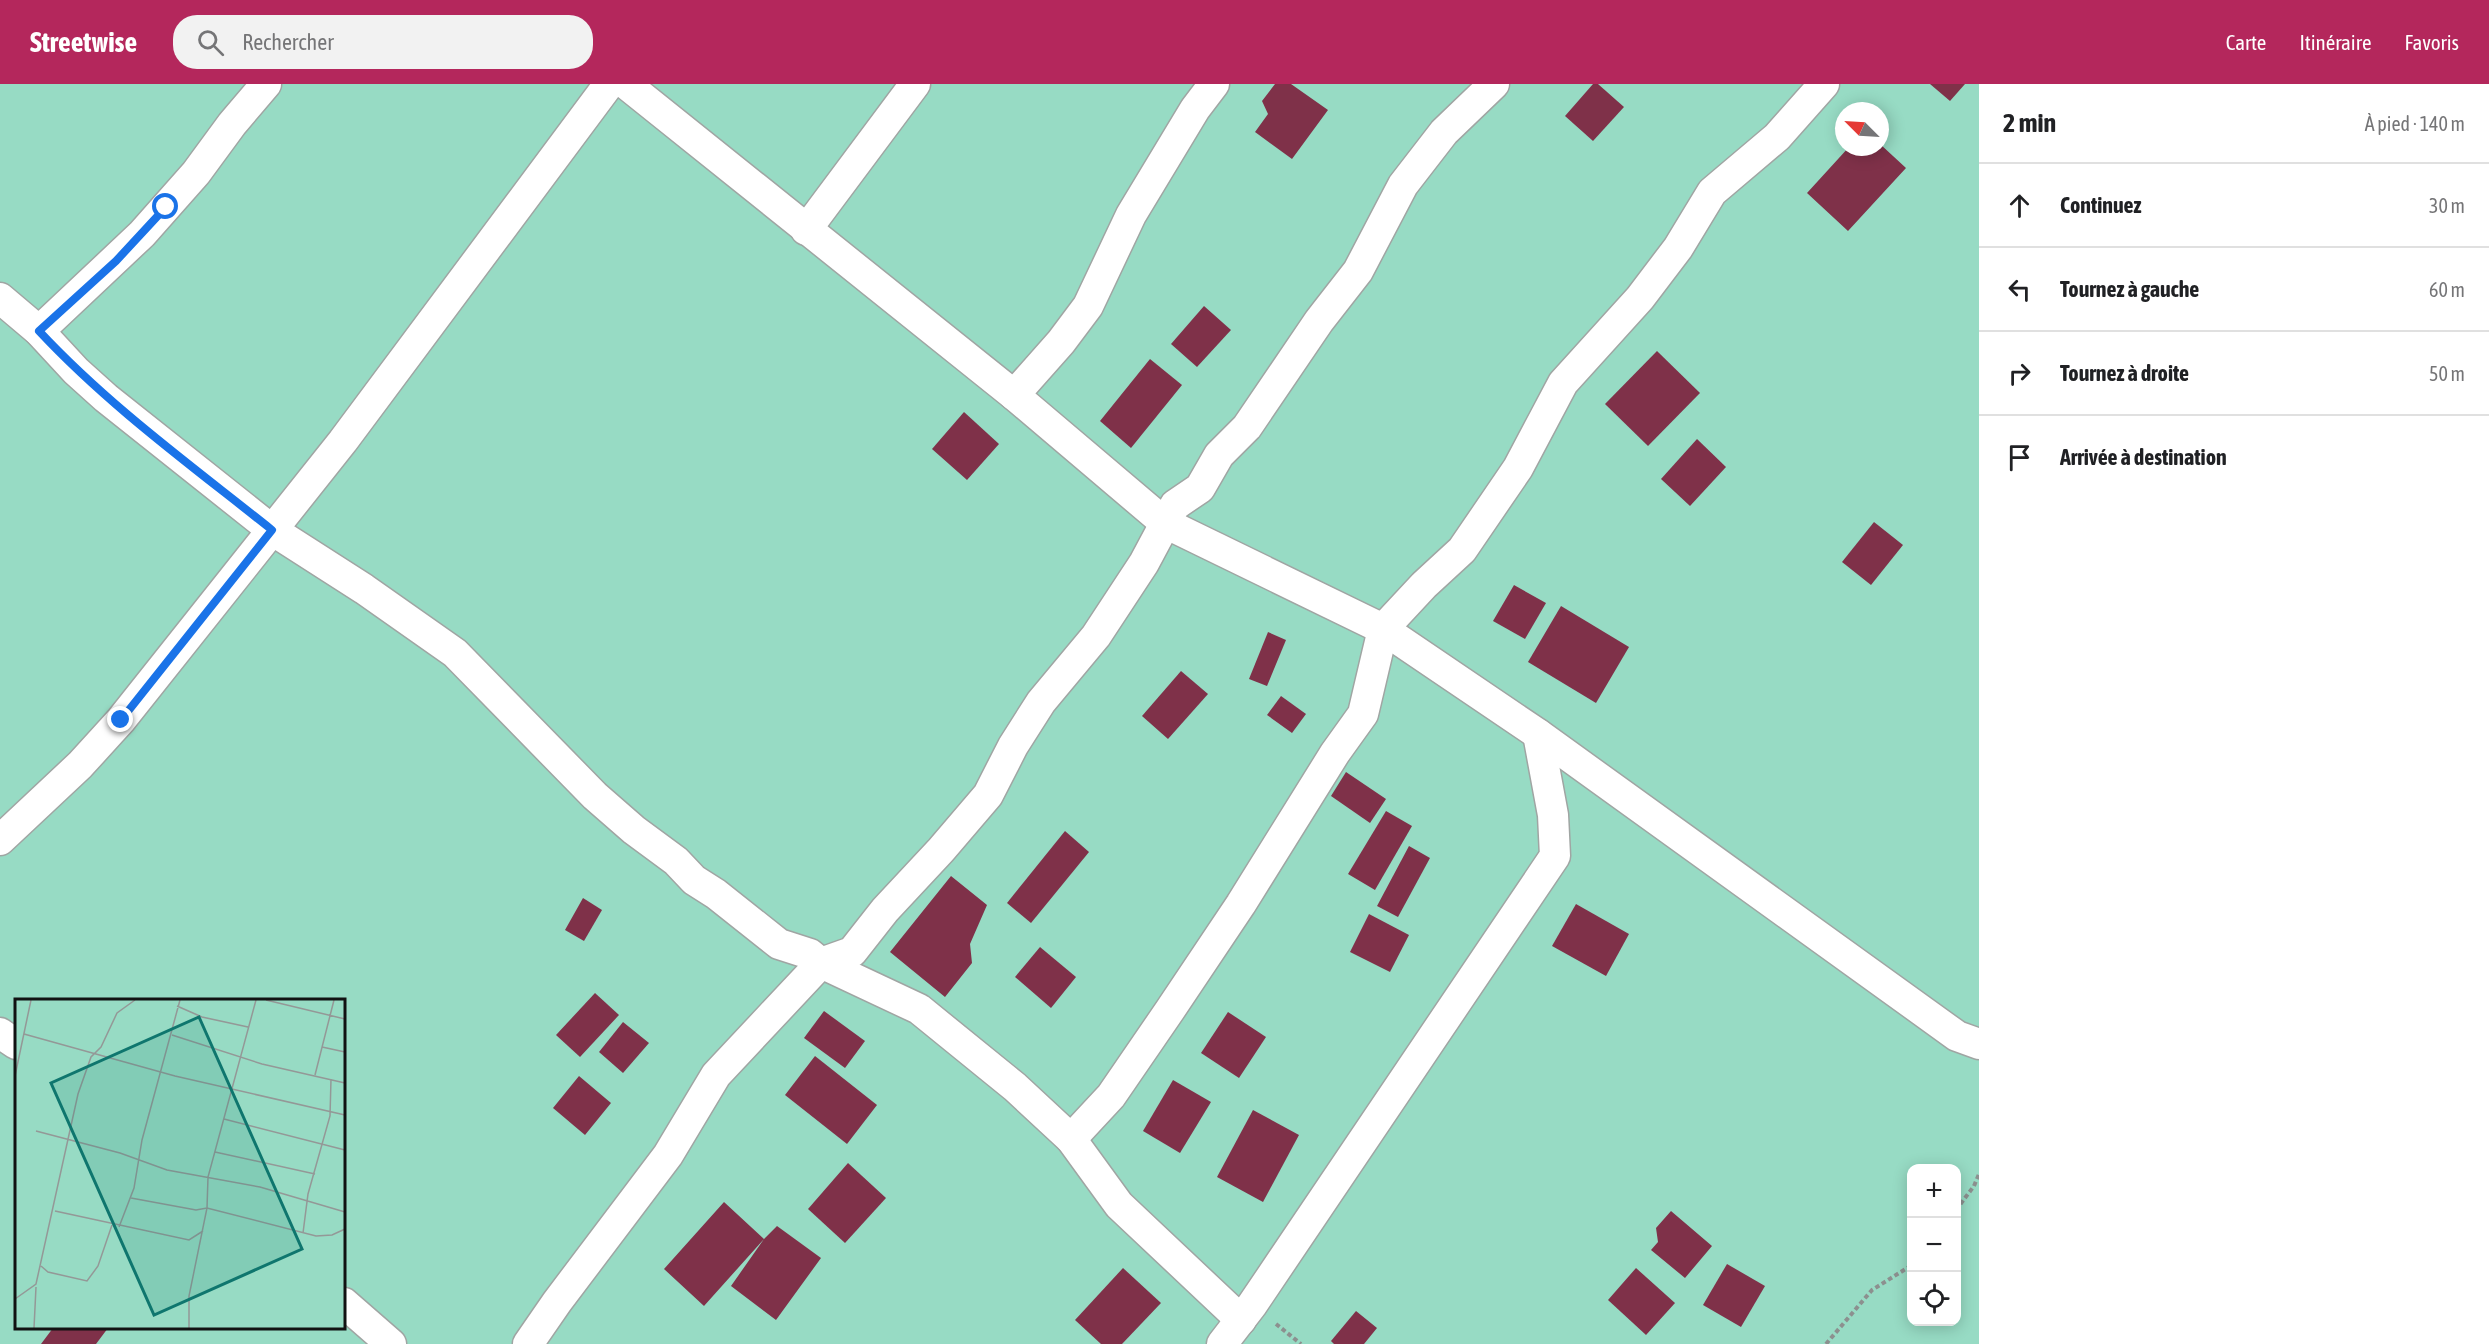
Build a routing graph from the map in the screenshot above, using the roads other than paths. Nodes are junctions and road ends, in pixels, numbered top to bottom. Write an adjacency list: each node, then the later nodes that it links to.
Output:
1 (266, 84): 10 (street)
2 (609, 84): 13 (street)
3 (626, 84): 8 (street)
4 (915, 84): 8 (street)
5 (1214, 84): 11 (street)
6 (1494, 84): 12 (street)
7 (1824, 84): 14 (street)
8 (807, 230): 11 (street)
9 (0, 298): 10 (street)
10 (39, 331): 13 (street)
11 (1014, 395): 12 (street)
12 (1165, 523): 14 (street); 17 (street)
13 (272, 530): 16 (street); 17 (street)
14 (1383, 629): 15 (street); 21 (street)
15 (1538, 734): 20 (street); 23 (street)
16 (0, 840)
17 (820, 963): 21 (street); 25 (street)
18 (0, 1033): 19 (street)
19 (15, 1043)
20 (1979, 1044)
21 (1071, 1140): 23 (street)
22 (345, 1304): 24 (street)
23 (1241, 1320): 26 (street)
24 (391, 1344)
25 (528, 1344)
26 (1222, 1344)

